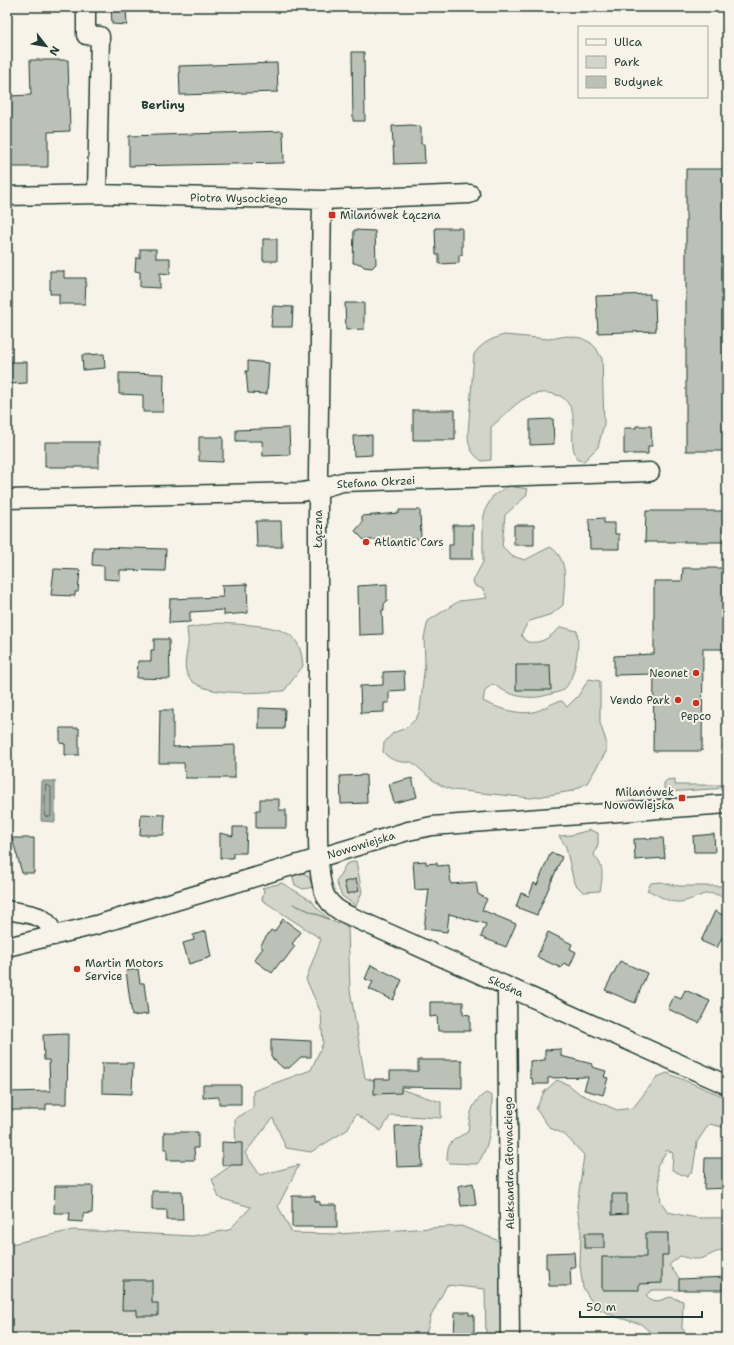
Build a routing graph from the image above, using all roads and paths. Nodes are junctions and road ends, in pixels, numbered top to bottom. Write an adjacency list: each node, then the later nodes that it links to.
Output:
1 (86, 7): 2 (street)
2 (97, 194): 4 (street, Piotra Wysockiego); 5 (street, Piotra Wysockiego)
3 (470, 194): 5 (street, Piotra Wysockiego)
4 (7, 196)
5 (322, 200): 7 (street, Łączna)
6 (650, 472): 7 (street, Stefana Okrzei)
7 (318, 489): 8 (street, Stefana Okrzei); 10 (street, Łączna)
8 (7, 499)
9 (727, 804): 10 (street, Nowowiejska)
10 (319, 858): 12 (street, Nowowiejska); 14 (street, Skośna)
11 (7, 910): 12 (street)
12 (54, 936): 13 (street, Nowowiejska)
13 (7, 947)
14 (510, 988): 15 (street, Skośna); 16 (street, Aleksandra Głowackiego)
15 (727, 1085)
16 (510, 1338)

